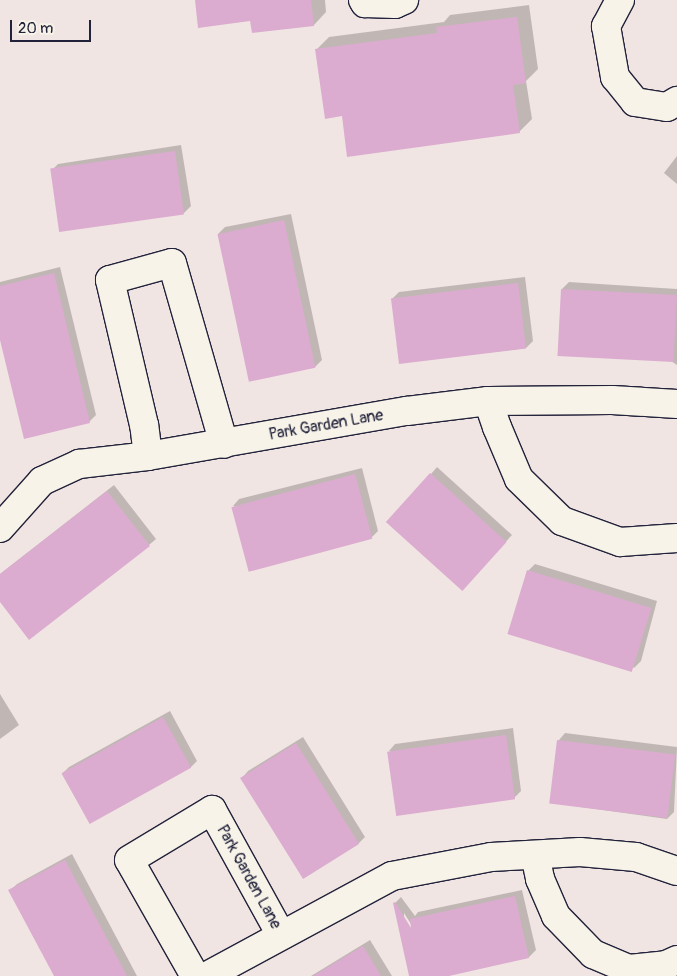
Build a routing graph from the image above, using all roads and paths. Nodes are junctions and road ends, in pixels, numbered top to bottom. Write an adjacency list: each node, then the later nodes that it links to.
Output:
1 (362, 0): 2 (street)
2 (404, 0)
3 (620, 0): 4 (street)
4 (677, 101)
5 (488, 401): 6 (street, Park Garden Lane); 7 (street, Park Garden Lane); 10 (street)
6 (677, 404)
7 (224, 444): 8 (street, Park Garden Lane); 8 (street)
8 (148, 456): 9 (street, Park Garden Lane)
9 (0, 528)
10 (677, 538)
11 (535, 855): 12 (street, Park Garden Lane); 13 (street, Park Garden Lane); 14 (street)
12 (677, 871)
13 (281, 935): 15 (street, Park Garden Lane); 16 (street, Park Garden Lane)
14 (677, 960)
15 (195, 976)
16 (207, 976)

